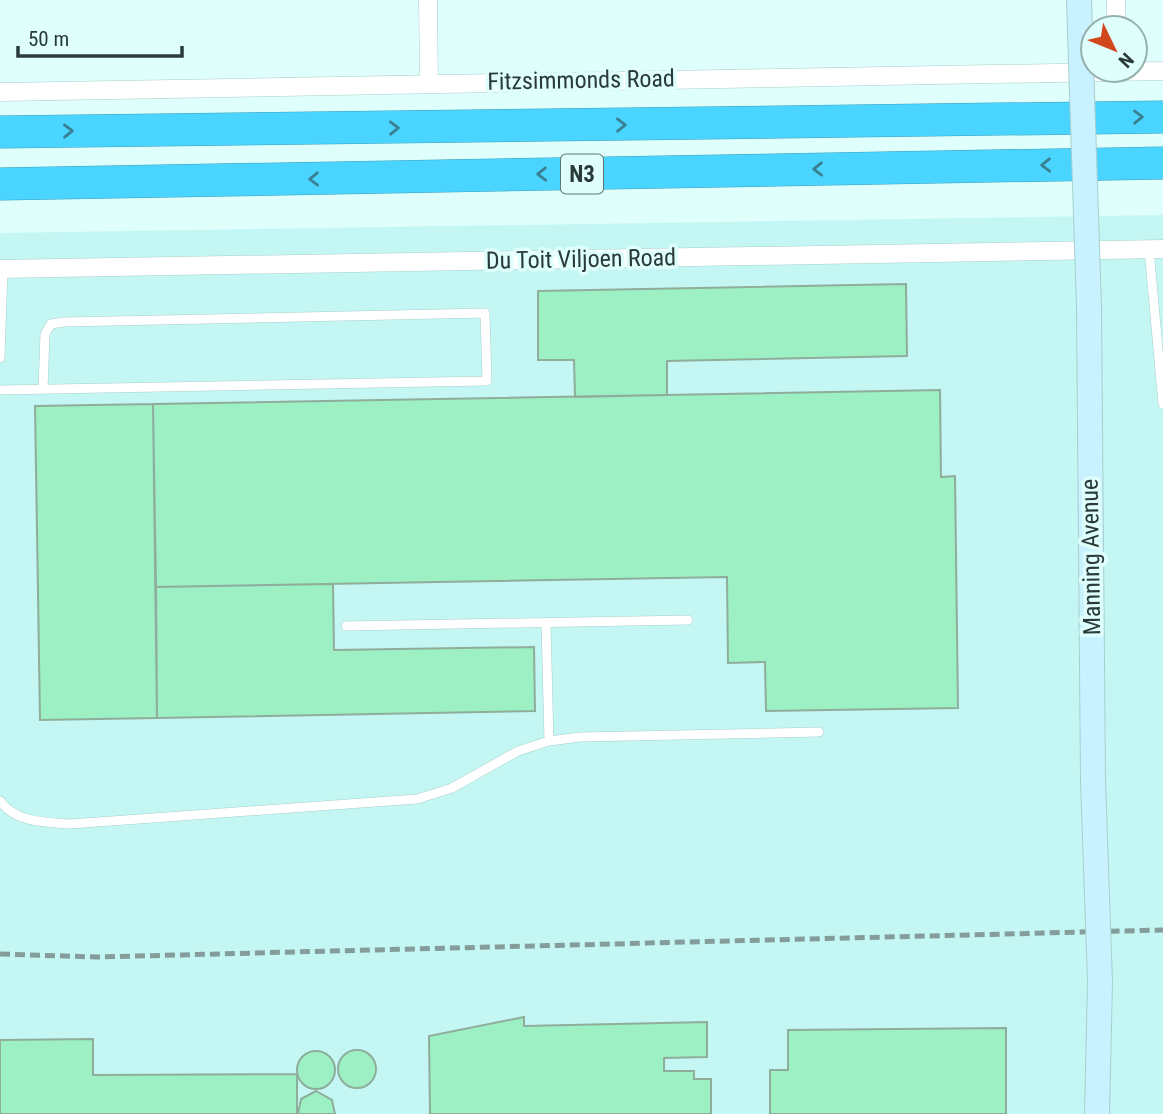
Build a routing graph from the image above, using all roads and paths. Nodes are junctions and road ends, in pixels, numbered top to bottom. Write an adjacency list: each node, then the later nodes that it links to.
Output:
1 (428, 0): 4 (street)
2 (1079, 0): 23 (street, Manning Avenue, bridge)
3 (1079, 72): 4 (street, Fitzsimmonds Road)
4 (429, 83): 5 (street, Fitzsimmonds Road)
5 (0, 92)
6 (1163, 117): 7 (highway, N3, one-way to 6)
7 (0, 132)
8 (1163, 163): 9 (highway, N3, one-way to 9)
9 (0, 184)
10 (1156, 249): 11 (street, Du Toit Viljoen Road); 15 (lane)
11 (2, 269): 12 (lane)
12 (0, 358)
13 (43, 389): 13 (lane); 14 (lane)
14 (0, 390)
15 (1163, 404)
16 (688, 620): 17 (lane)
17 (546, 623): 18 (lane); 20 (lane)
18 (346, 626)
19 (819, 732): 20 (lane)
20 (549, 741): 22 (lane)
21 (0, 801): 22 (lane)
22 (4, 813)
23 (1097, 1114)

